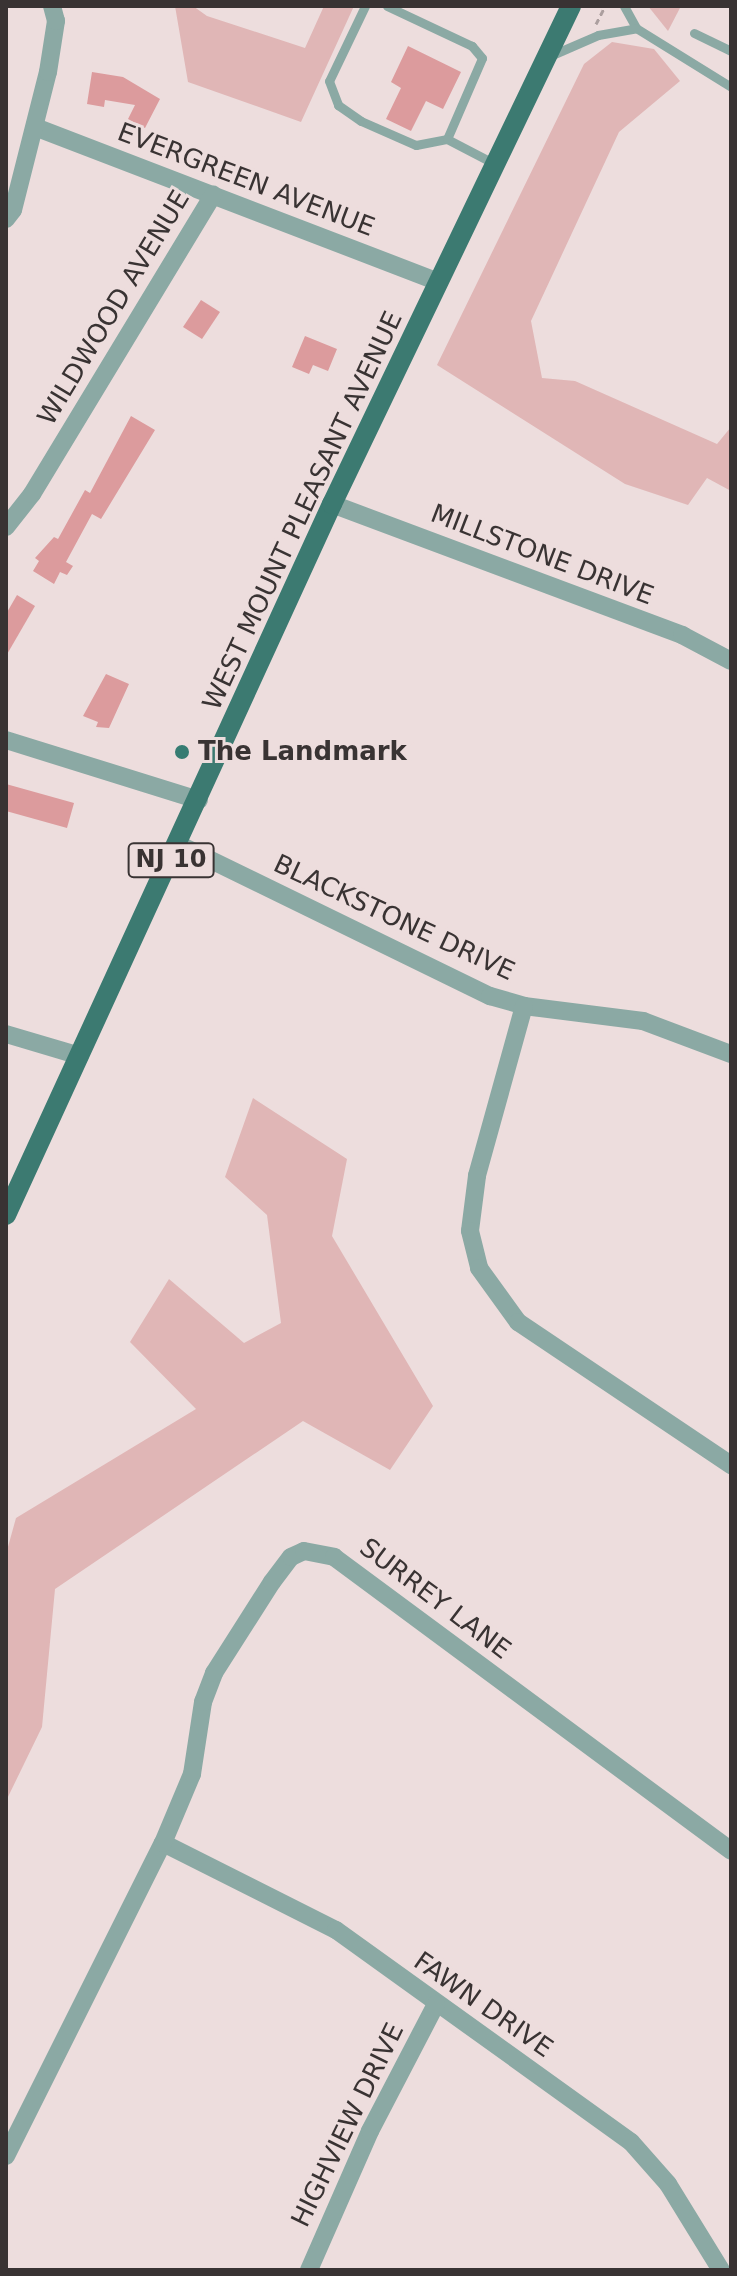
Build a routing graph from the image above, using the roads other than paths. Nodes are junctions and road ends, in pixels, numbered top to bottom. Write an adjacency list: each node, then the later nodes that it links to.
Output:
1 (52, 6): 11 (street)
2 (365, 6): 12 (lane)
3 (387, 6): 12 (lane)
4 (571, 6): 9 (main road, WEST MOUNT PLEASANT AVENUE / NJ 10)
5 (624, 6): 6 (lane)
6 (636, 28): 9 (lane); 10 (lane)
7 (694, 33): 8 (lane)
8 (731, 51)
9 (544, 59): 13 (main road, WEST MOUNT PLEASANT AVENUE / NJ 10)
10 (731, 87)
11 (35, 127): 14 (street, EVERGREEN AVENUE); 15 (street)
12 (447, 139): 13 (lane)
13 (493, 163): 16 (main road, WEST MOUNT PLEASANT AVENUE / NJ 10)
14 (213, 195): 16 (street, EVERGREEN AVENUE); 18 (street, WILDWOOD AVENUE)
15 (6, 219)
16 (438, 282): 17 (main road, WEST MOUNT PLEASANT AVENUE / NJ 10)
17 (332, 504): 19 (street, MILLSTONE DRIVE); 21 (main road, WEST MOUNT PLEASANT AVENUE / NJ 10)
18 (6, 527)
19 (731, 661)
20 (6, 740): 21 (street)
21 (199, 800): 22 (main road, WEST MOUNT PLEASANT AVENUE / NJ 10)
22 (178, 844): 23 (street, BLACKSTONE DRIVE); 26 (main road, WEST MOUNT PLEASANT AVENUE / NJ 10)
23 (524, 1006): 25 (street, BLACKSTONE DRIVE); 28 (street)
24 (6, 1034): 26 (street)
25 (731, 1054)
26 (80, 1056): 27 (main road, WEST MOUNT PLEASANT AVENUE / NJ 10)
27 (6, 1215)
28 (731, 1465)
29 (163, 1843): 30 (street, SURREY LANE); 31 (street, FAWN DRIVE); 32 (street, SURREY LANE)
30 (731, 1851)
31 (436, 2004): 33 (street, HIGHVIEW DRIVE); 34 (street, FAWN DRIVE)
32 (6, 2156)
33 (309, 2270)
34 (721, 2270)

